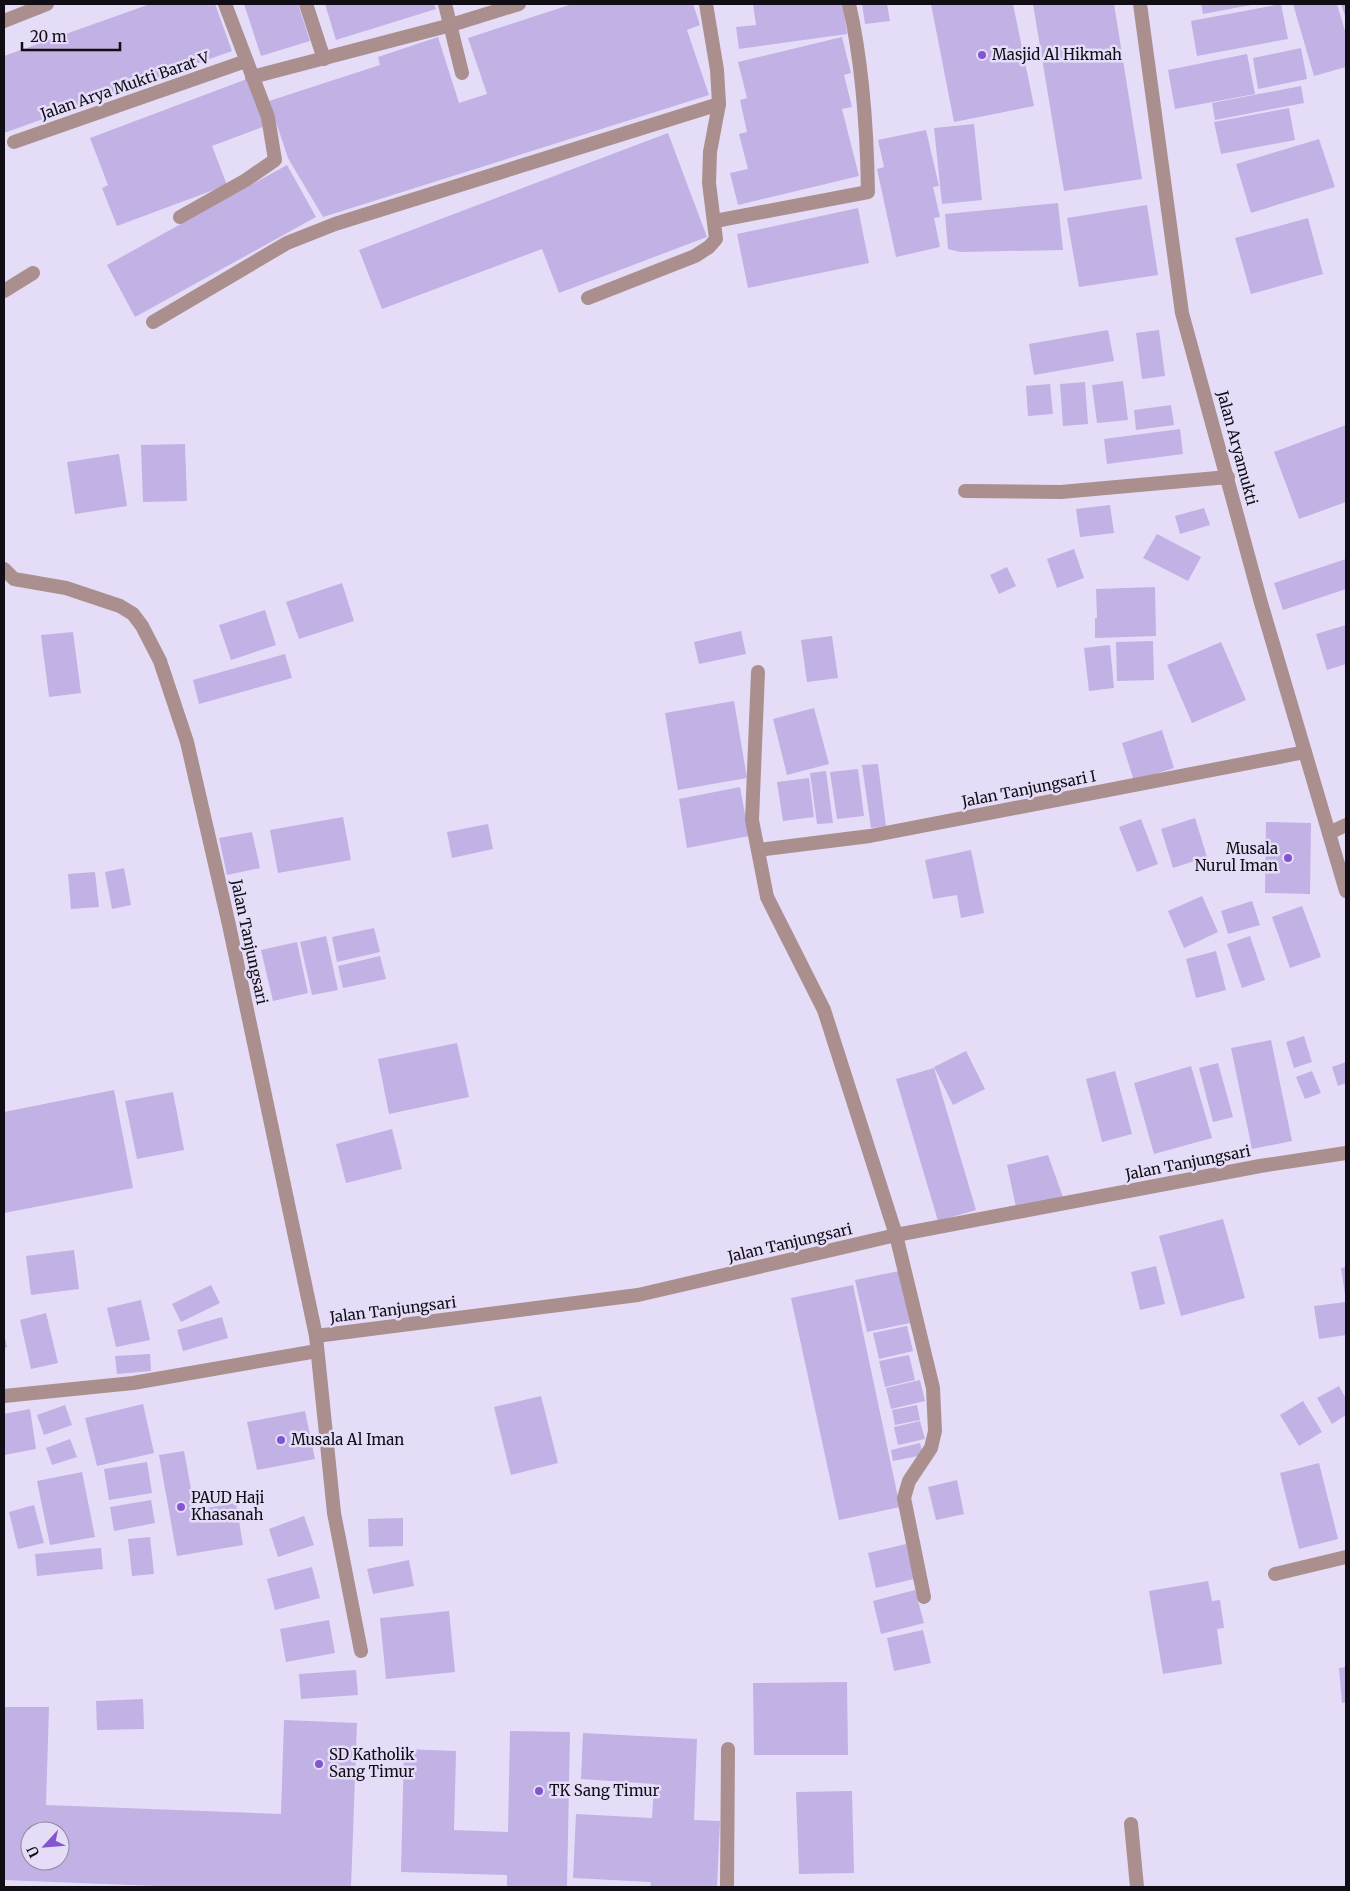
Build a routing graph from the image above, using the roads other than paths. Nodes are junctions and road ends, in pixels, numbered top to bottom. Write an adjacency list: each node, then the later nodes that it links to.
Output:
1 (48, 4): 9 (street)
2 (225, 4): 12 (street)
3 (306, 4): 11 (street)
4 (445, 4): 10 (street)
5 (519, 4): 10 (street)
6 (706, 4): 15 (street)
7 (849, 4): 18 (street)
8 (1140, 4): 23 (street, Jalan Aryamukti)
9 (4, 21)
10 (451, 25): 11 (street); 13 (street)
11 (324, 59): 14 (street)
12 (246, 61): 14 (street); 16 (street, Jalan Arya Mukti Barat V)
13 (462, 74)
14 (252, 77): 17 (street)
15 (718, 104): 18 (street); 22 (street)
16 (14, 142)
17 (180, 217)
18 (715, 221): 21 (street)
19 (33, 273): 20 (street)
20 (4, 291)
21 (588, 298)
22 (153, 322)
23 (1228, 477): 24 (street); 27 (street, Jalan Aryamukti)
24 (965, 491)
25 (4, 569): 34 (street, Jalan Tanjungsari)
26 (758, 672): 30 (street)
27 (1306, 752): 29 (street, Jalan Aryamukti); 30 (street, Jalan Tanjungsari I)
28 (1346, 825): 29 (street)
29 (1329, 833): 31 (street, Jalan Aryamukti)
30 (758, 850): 33 (street)
31 (1346, 891)
32 (1346, 1153): 33 (street, Jalan Tanjungsari)
33 (896, 1235): 34 (street, Jalan Tanjungsari); 39 (street)
34 (316, 1336): 35 (street)
35 (317, 1351): 36 (street); 40 (street)
36 (4, 1396)
37 (1346, 1557): 38 (street)
38 (1275, 1574)
39 (924, 1597)
40 (361, 1651)
41 (728, 1749): 43 (street)
42 (1131, 1824): 44 (street)
43 (727, 1887)
44 (1136, 1887)

